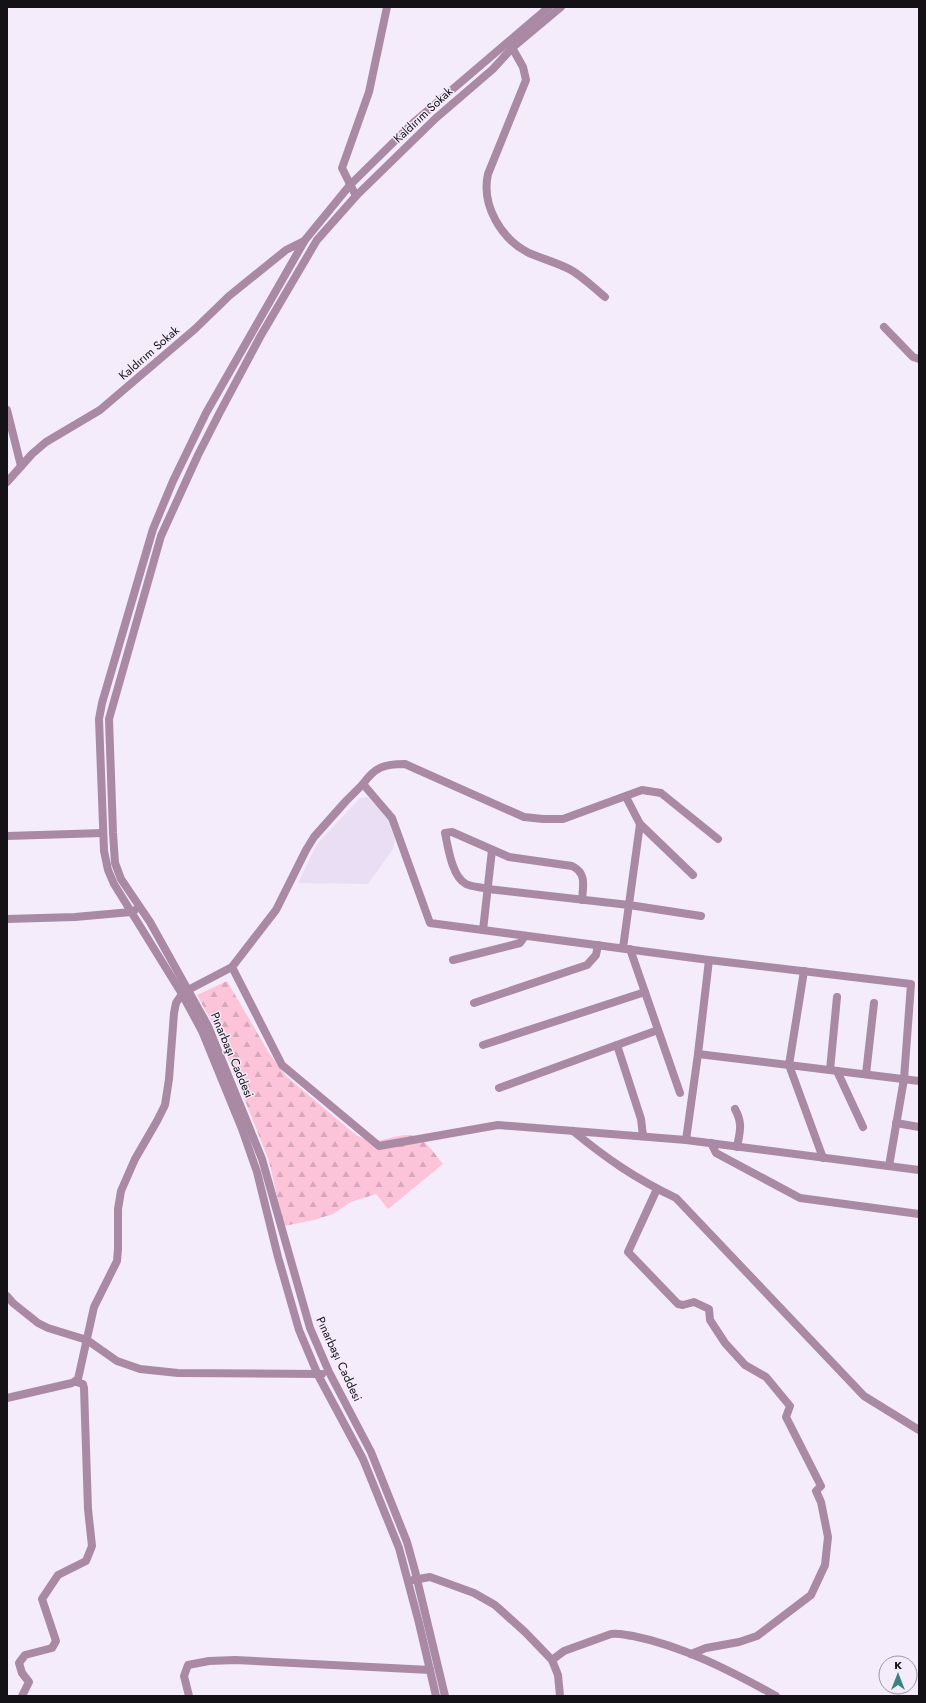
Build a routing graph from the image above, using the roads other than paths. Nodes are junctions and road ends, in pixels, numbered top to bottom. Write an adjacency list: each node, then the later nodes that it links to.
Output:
1 (387, 7): 5 (street)
2 (549, 7): 4 (street, Kaldırım Sokak)
3 (561, 7): 4 (street, Kaldırım Sokak)
4 (510, 45): 5 (street, Kaldırım Sokak); 6 (street, Kaldırım Sokak); 9 (street)
5 (350, 185): 6 (street); 7 (street, Kaldırım Sokak)
6 (356, 196): 8 (street, Kaldırım Sokak)
7 (305, 240): 8 (street, Kaldırım Sokak); 13 (street, Kaldırım Sokak); 18 (street)
8 (317, 240): 26 (street)
9 (604, 297)
10 (884, 327): 11 (street)
11 (919, 359)
12 (7, 410): 13 (street)
13 (21, 466): 14 (street, Kaldırım Sokak)
14 (7, 482)
15 (363, 784): 16 (street); 30 (street); 36 (street)
16 (626, 797): 17 (street); 20 (street)
17 (640, 824): 22 (street); 25 (street)
18 (103, 833): 19 (street); 27 (street)
19 (7, 836)
20 (718, 839)
21 (492, 850): 23 (street); 23 (street); 24 (street)
22 (693, 875)
23 (488, 889): 24 (street); 30 (street)
24 (582, 900): 25 (street)
25 (629, 906): 28 (street); 33 (street)
26 (140, 907): 27 (street); 38 (street)
27 (131, 912): 29 (street); 38 (street)
28 (701, 916)
29 (7, 919)
30 (483, 930): 31 (street)
31 (525, 936): 32 (street); 34 (street)
32 (598, 945): 33 (street); 41 (street)
33 (627, 949): 35 (street); 39 (street)
34 (453, 960)
35 (709, 960): 37 (street); 46 (street)
36 (232, 967): 38 (street); 58 (street)
37 (804, 971): 47 (street); 50 (street)
38 (185, 992): 69 (street); 70 (street, Pınarbaşı Caddesi); 71 (street)
39 (645, 992): 43 (street); 44 (street)
40 (837, 998): 48 (street)
41 (474, 1003)
42 (874, 1003): 49 (street)
43 (658, 1030): 45 (street); 53 (street)
44 (483, 1045)
45 (617, 1045): 52 (street); 59 (street)
46 (698, 1054): 47 (street); 60 (street)
47 (789, 1065): 48 (street); 63 (street)
48 (833, 1070): 49 (street); 57 (street)
49 (866, 1074): 50 (street)
50 (904, 1079): 51 (street); 55 (street)
51 (919, 1081)
52 (499, 1088)
53 (680, 1092)
54 (735, 1109): 62 (street)
55 (896, 1123): 56 (street); 64 (street)
56 (919, 1127)
57 (863, 1128)
58 (573, 1131): 59 (street); 66 (street)
59 (643, 1136): 60 (street)
60 (686, 1140): 61 (street)
61 (711, 1143): 62 (street); 67 (street)
62 (737, 1147): 63 (street)
63 (823, 1158): 64 (street)
64 (889, 1166): 65 (street)
65 (919, 1170)
66 (657, 1189): 74 (street); 77 (street)
67 (919, 1214)
68 (7, 1296): 69 (street)
69 (87, 1340): 71 (street); 72 (street)
70 (329, 1372): 71 (street); 75 (street, Pınarbaşı Caddesi)
71 (318, 1375): 76 (street)
72 (76, 1382): 73 (street); 80 (street)
73 (7, 1398)
74 (919, 1430)
75 (417, 1579): 76 (street); 78 (street); 83 (street, Pınarbaşı Caddesi)
76 (408, 1580): 79 (street)
77 (691, 1654): 78 (street); 85 (street)
78 (552, 1660): 84 (street)
79 (430, 1670): 81 (street); 82 (street)
80 (22, 1696)
81 (189, 1696)
82 (436, 1696)
83 (445, 1696)
84 (560, 1696)
85 (776, 1696)

